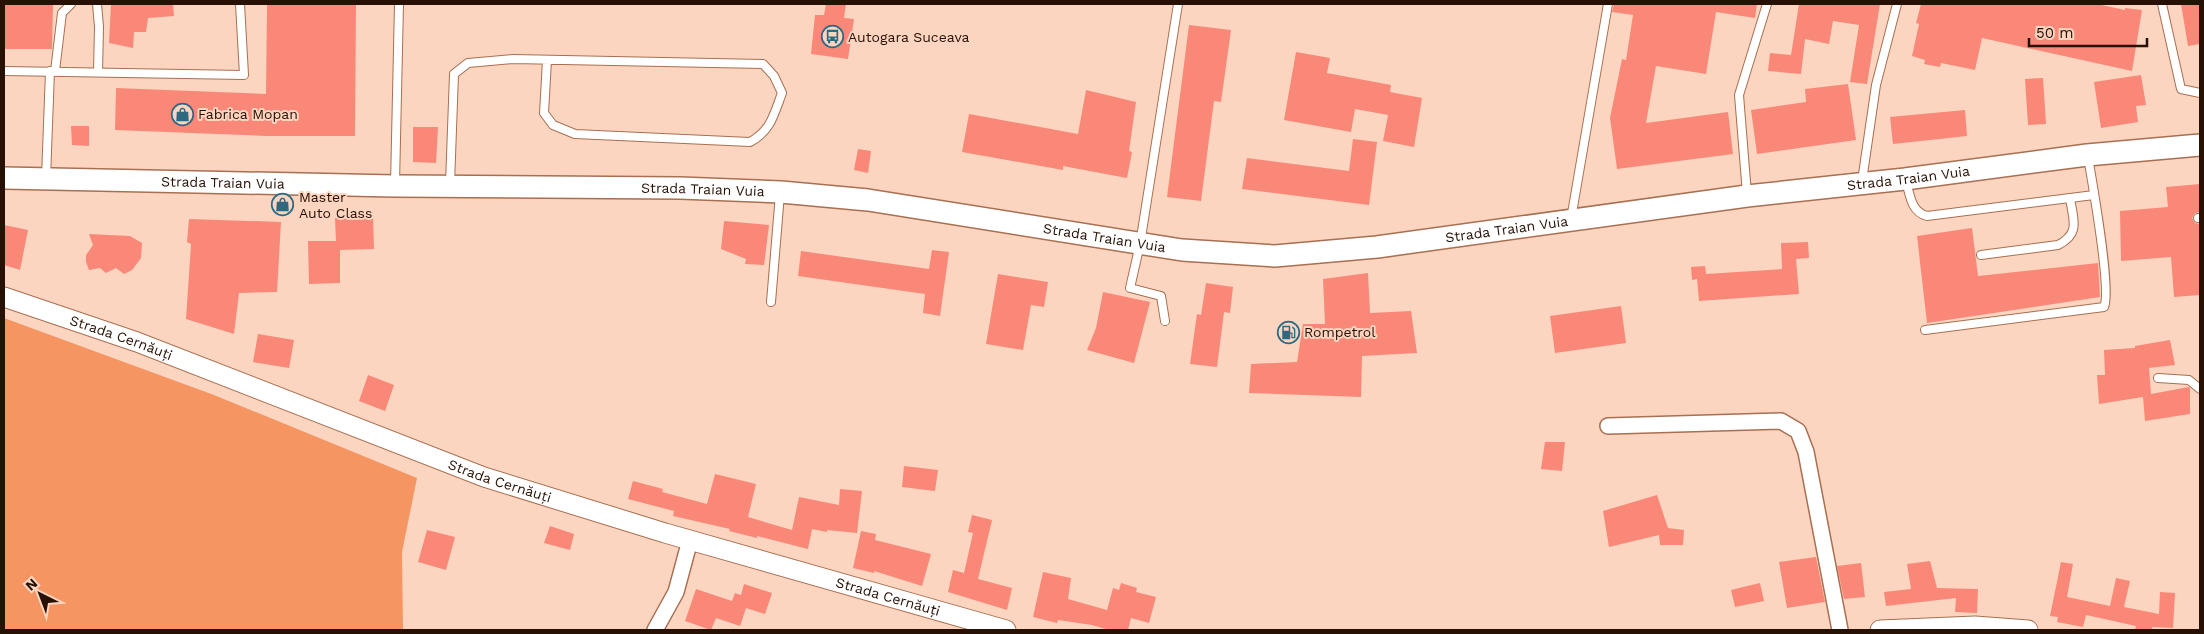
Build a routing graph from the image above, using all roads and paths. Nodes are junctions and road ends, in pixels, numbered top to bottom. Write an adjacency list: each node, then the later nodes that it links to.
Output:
1 (71, 4): 12 (lane)
2 (97, 4): 13 (lane)
3 (240, 4): 13 (lane)
4 (399, 4): 21 (lane)
5 (1178, 4): 28 (lane)
6 (1608, 4): 27 (lane)
7 (1767, 4): 25 (lane)
8 (1897, 4): 20 (lane)
9 (2162, 4): 14 (lane)
10 (547, 60): 10 (lane); 22 (lane)
11 (4, 71): 12 (lane)
12 (52, 71): 13 (lane); 18 (lane)
13 (98, 72)
14 (2200, 93)
15 (2200, 145): 16 (main road, Strada Traian Vuia)
16 (2088, 155): 19 (main road, Strada Traian Vuia); 24 (lane)
17 (4, 178): 18 (main road, Strada Traian Vuia)
18 (46, 178): 21 (main road, Strada Traian Vuia)
19 (1905, 179): 20 (main road, Strada Traian Vuia); 26 (lane)
20 (1861, 183): 25 (main road, Strada Traian Vuia)
21 (396, 186): 22 (main road, Strada Traian Vuia)
22 (450, 186): 23 (main road, Strada Traian Vuia)
23 (780, 192): 28 (main road, Strada Traian Vuia); 31 (lane)
24 (2094, 195): 26 (lane); 33 (lane)
25 (1747, 196): 27 (main road, Strada Traian Vuia)
26 (2070, 198): 29 (lane)
27 (1571, 220): 28 (main road, Strada Traian Vuia)
28 (1140, 244): 32 (lane)
29 (1981, 255)
30 (4, 297): 37 (street, Strada Cernăuți)
31 (771, 302)
32 (1165, 321)
33 (1925, 330)
34 (2158, 378): 35 (lane)
35 (2200, 390)
36 (1608, 426): 40 (street)
37 (690, 540): 38 (street); 39 (street, Strada Cernăuți)
38 (655, 630)
39 (1006, 630)
40 (1840, 630)
41 (1880, 630): 42 (street)
42 (2028, 630)

